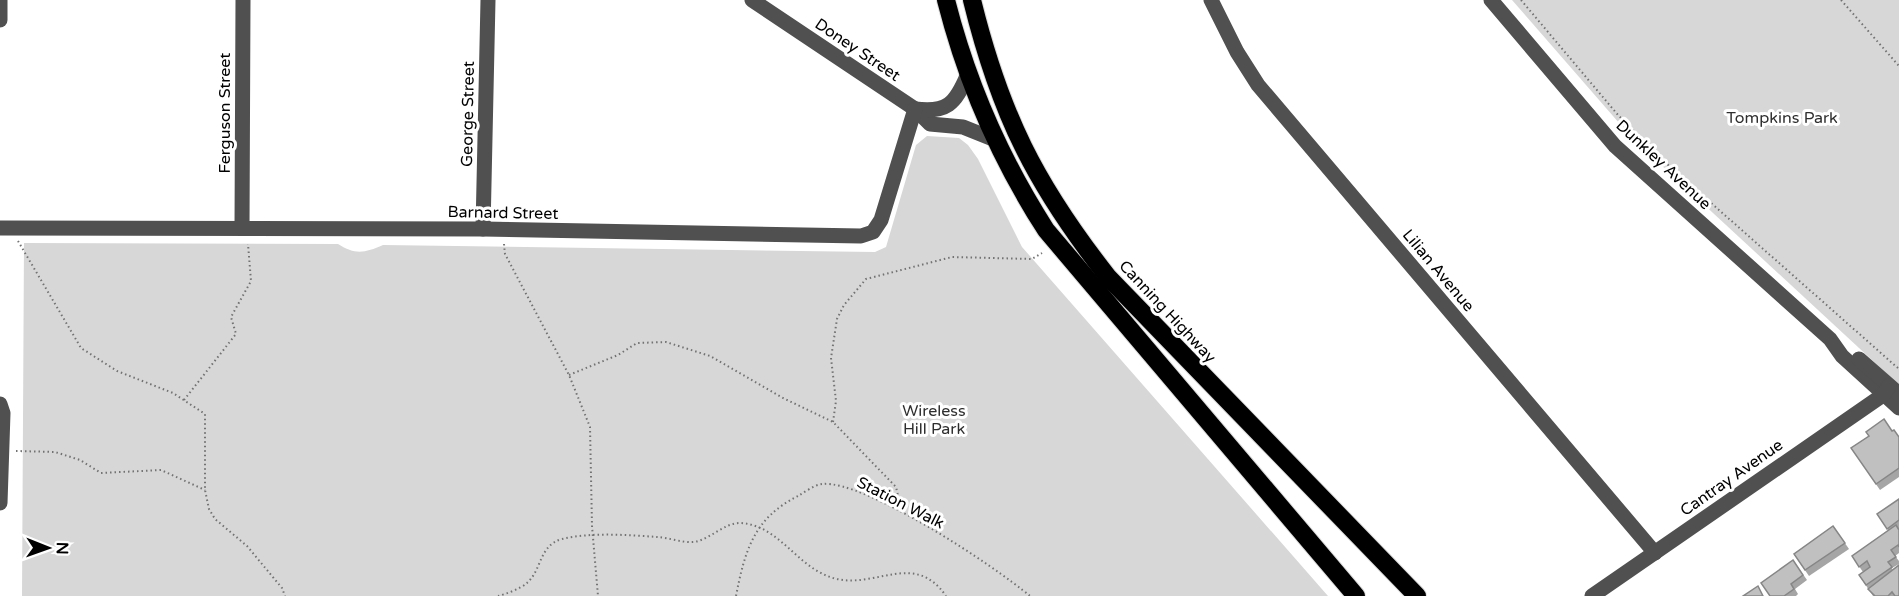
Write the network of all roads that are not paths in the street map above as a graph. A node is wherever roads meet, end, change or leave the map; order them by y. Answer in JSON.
{"nodes":[{"id":1,"x":0,"y":0,"type":"edge"},
{"id":2,"x":243,"y":0,"type":"edge"},
{"id":3,"x":488,"y":0,"type":"edge"},
{"id":4,"x":752,"y":0,"type":"edge"},
{"id":5,"x":946,"y":0,"type":"edge"},
{"id":6,"x":972,"y":0,"type":"edge"},
{"id":7,"x":1211,"y":0,"type":"edge"},
{"id":8,"x":1491,"y":0,"type":"edge"},
{"id":9,"x":0,"y":20,"type":"edge"},
{"id":10,"x":967,"y":76,"type":"junction"},
{"id":11,"x":915,"y":109,"type":"junction"},
{"id":12,"x":993,"y":138,"type":"junction"},
{"id":13,"x":242,"y":227,"type":"junction"},
{"id":14,"x":0,"y":228,"type":"edge"},
{"id":15,"x":483,"y":229,"type":"junction"},
{"id":16,"x":1890,"y":392,"type":"edge"},
{"id":17,"x":0,"y":404,"type":"edge"},
{"id":18,"x":1899,"y":408,"type":"edge"},
{"id":19,"x":6,"y":455,"type":"edge"},
{"id":20,"x":0,"y":503,"type":"edge"},
{"id":21,"x":1655,"y":553,"type":"junction"},
{"id":22,"x":1356,"y":596,"type":"edge"},
{"id":23,"x":1417,"y":596,"type":"edge"},
{"id":24,"x":1592,"y":596,"type":"edge"}],
"edges":[{"from":1,"to":9,"type":"street"},
{"from":2,"to":13,"type":"street","name":"Ferguson Street"},
{"from":3,"to":15,"type":"street","name":"George Street"},
{"from":4,"to":11,"type":"street","name":"Doney Street"},
{"from":5,"to":10,"type":"highway"},
{"from":6,"to":23,"type":"highway","name":"Canning Highway"},
{"from":7,"to":21,"type":"street","name":"Lilian Avenue"},
{"from":8,"to":16,"type":"street","name":"Dunkley Avenue"},
{"from":10,"to":11,"type":"street"},
{"from":10,"to":12,"type":"highway"},
{"from":11,"to":12,"type":"street","name":"Doney Street"},
{"from":11,"to":15,"type":"street","name":"Barnard Street"},
{"from":12,"to":22,"type":"highway"},
{"from":13,"to":14,"type":"street","name":"Barnard Street"},
{"from":13,"to":15,"type":"street","name":"Barnard Street"},
{"from":16,"to":18,"type":"street","name":"Dunkley Avenue"},
{"from":16,"to":21,"type":"street","name":"Cantray Avenue"},
{"from":17,"to":19,"type":"street"},
{"from":19,"to":20,"type":"street"},
{"from":21,"to":24,"type":"street","name":"Cantray Avenue"}]}
